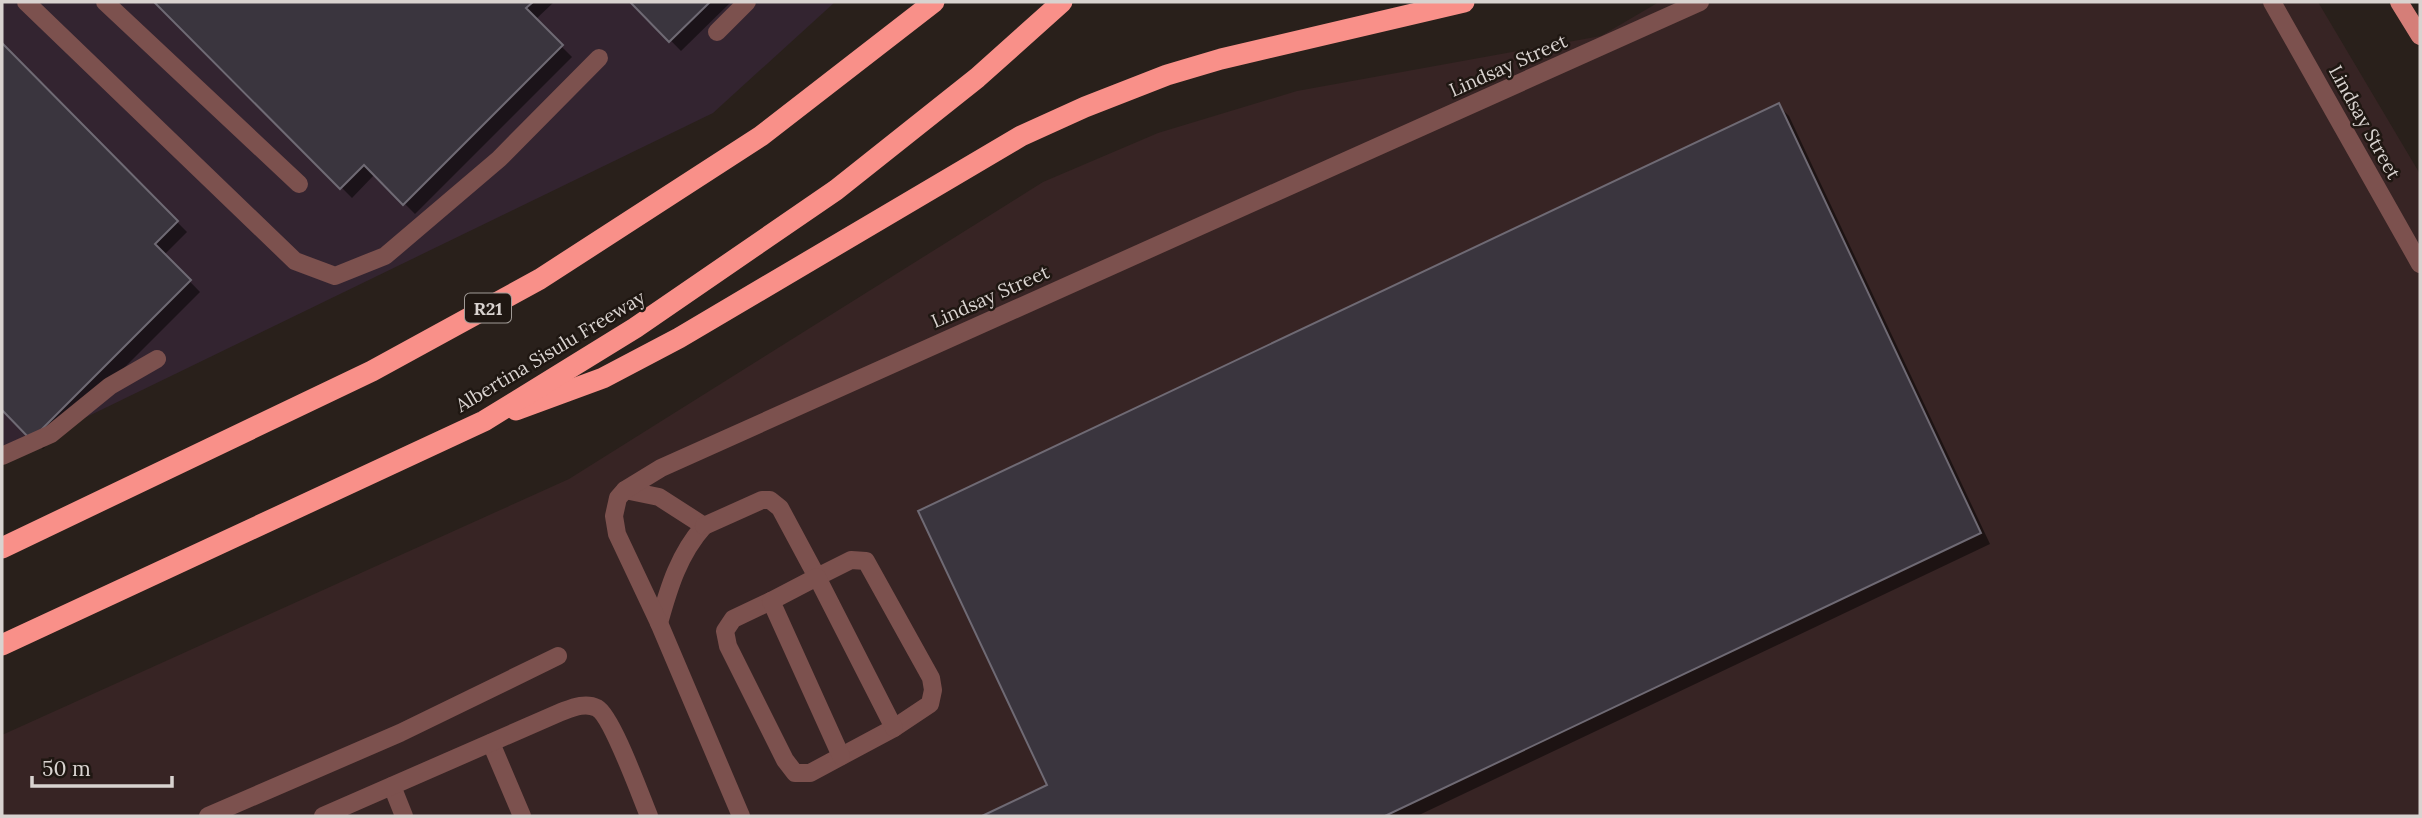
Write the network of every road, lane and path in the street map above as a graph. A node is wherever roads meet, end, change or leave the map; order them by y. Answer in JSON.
{"nodes":[{"id":1,"x":26,"y":2,"type":"edge"},
{"id":2,"x":105,"y":2,"type":"edge"},
{"id":3,"x":747,"y":2,"type":"edge"},
{"id":4,"x":934,"y":2,"type":"edge"},
{"id":5,"x":1062,"y":2,"type":"edge"},
{"id":6,"x":1464,"y":2,"type":"edge"},
{"id":7,"x":1700,"y":2,"type":"edge"},
{"id":8,"x":2272,"y":2,"type":"edge"},
{"id":9,"x":2399,"y":2,"type":"edge"},
{"id":10,"x":718,"y":32,"type":"dead end"},
{"id":11,"x":2420,"y":36,"type":"edge"},
{"id":12,"x":599,"y":58,"type":"dead end"},
{"id":13,"x":299,"y":184,"type":"dead end"},
{"id":14,"x":2420,"y":264,"type":"edge"},
{"id":15,"x":157,"y":359,"type":"dead end"},
{"id":16,"x":484,"y":421,"type":"junction"},
{"id":17,"x":2,"y":456,"type":"edge"},
{"id":18,"x":625,"y":490,"type":"junction"},
{"id":19,"x":704,"y":526,"type":"junction"},
{"id":20,"x":2,"y":548,"type":"edge"},
{"id":21,"x":817,"y":577,"type":"junction"},
{"id":22,"x":771,"y":601,"type":"junction"},
{"id":23,"x":659,"y":623,"type":"junction"},
{"id":24,"x":2,"y":645,"type":"edge"},
{"id":25,"x":558,"y":656,"type":"dead end"},
{"id":26,"x":894,"y":728,"type":"junction"},
{"id":27,"x":491,"y":743,"type":"junction"},
{"id":28,"x":841,"y":756,"type":"junction"},
{"id":29,"x":392,"y":786,"type":"junction"},
{"id":30,"x":208,"y":816,"type":"edge"},
{"id":31,"x":323,"y":816,"type":"edge"},
{"id":32,"x":404,"y":816,"type":"edge"},
{"id":33,"x":522,"y":816,"type":"edge"},
{"id":34,"x":649,"y":816,"type":"edge"},
{"id":35,"x":741,"y":816,"type":"edge"}],
"edges":[{"from":1,"to":12,"type":"street"},
{"from":2,"to":13,"type":"street"},
{"from":3,"to":10,"type":"street"},
{"from":4,"to":20,"type":"highway","number":"R21"},
{"from":5,"to":16,"type":"highway","name":"Albertina Sisulu Freeway"},
{"from":6,"to":16,"type":"highway"},
{"from":7,"to":18,"type":"street","name":"Lindsay Street"},
{"from":8,"to":14,"type":"street","name":"Lindsay Street"},
{"from":9,"to":11,"type":"main road"},
{"from":15,"to":17,"type":"street"},
{"from":16,"to":24,"type":"highway","name":"Albertina Sisulu Freeway"},
{"from":18,"to":19,"type":"street"},
{"from":18,"to":23,"type":"street"},
{"from":19,"to":21,"type":"street"},
{"from":19,"to":23,"type":"street"},
{"from":21,"to":22,"type":"street"},
{"from":21,"to":26,"type":"street"},
{"from":21,"to":26,"type":"street"},
{"from":22,"to":28,"type":"street"},
{"from":22,"to":28,"type":"street"},
{"from":23,"to":35,"type":"street"},
{"from":25,"to":30,"type":"street"},
{"from":26,"to":28,"type":"street"},
{"from":27,"to":29,"type":"street"},
{"from":27,"to":33,"type":"street"},
{"from":27,"to":34,"type":"street"},
{"from":29,"to":31,"type":"street"},
{"from":29,"to":32,"type":"street"}]}
